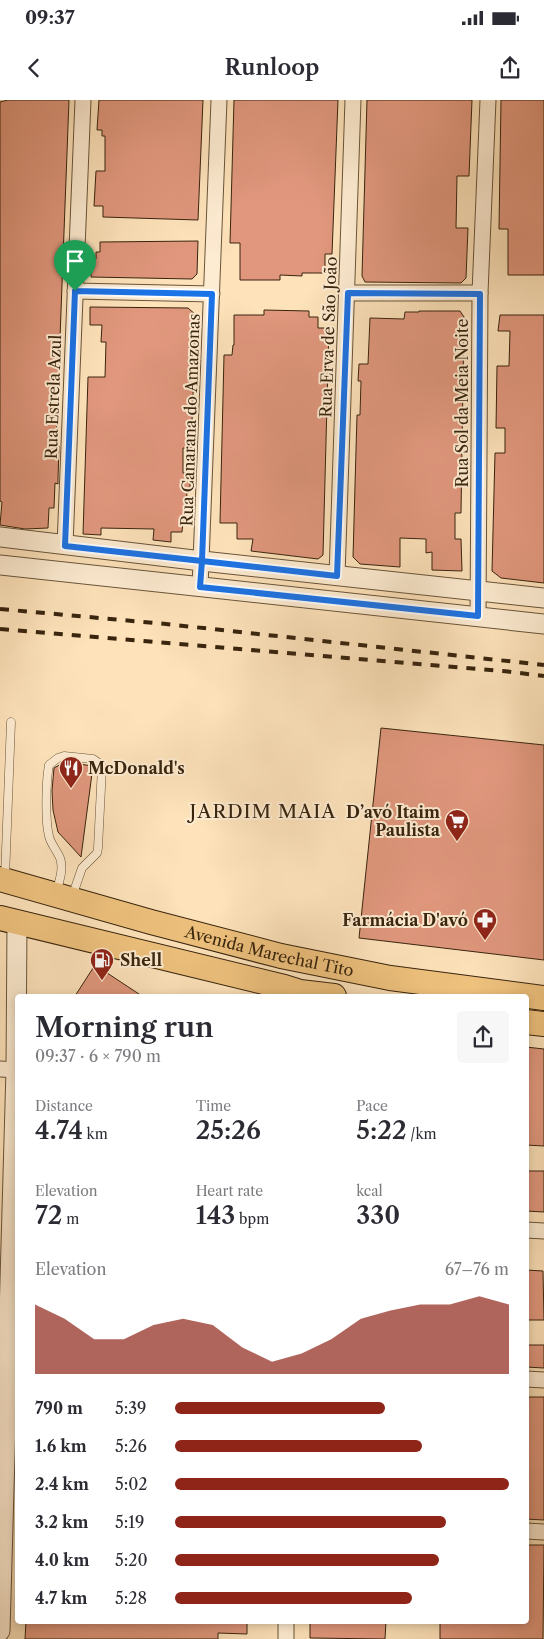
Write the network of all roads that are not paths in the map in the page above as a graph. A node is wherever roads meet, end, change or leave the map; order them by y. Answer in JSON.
{"nodes":[{"id":1,"x":83,"y":100,"type":"edge"},
{"id":2,"x":219,"y":100,"type":"edge"},
{"id":3,"x":353,"y":100,"type":"edge"},
{"id":4,"x":488,"y":100,"type":"edge"},
{"id":5,"x":75,"y":291,"type":"junction"},
{"id":6,"x":348,"y":293,"type":"junction"},
{"id":7,"x":212,"y":294,"type":"junction"},
{"id":8,"x":480,"y":294,"type":"junction"},
{"id":9,"x":0,"y":537,"type":"edge"},
{"id":10,"x":65,"y":546,"type":"junction"},
{"id":11,"x":202,"y":561,"type":"junction"},
{"id":12,"x":0,"y":564,"type":"edge"},
{"id":13,"x":337,"y":576,"type":"junction"},
{"id":14,"x":200,"y":587,"type":"junction"},
{"id":15,"x":478,"y":592,"type":"junction"},
{"id":16,"x":544,"y":598,"type":"edge"},
{"id":17,"x":478,"y":616,"type":"junction"},
{"id":18,"x":544,"y":624,"type":"edge"},
{"id":19,"x":11,"y":722,"type":"dead end"},
{"id":20,"x":3,"y":880,"type":"edge"},
{"id":21,"x":63,"y":897,"type":"junction"},
{"id":22,"x":9,"y":921,"type":"edge"},
{"id":23,"x":354,"y":971,"type":"junction"},
{"id":24,"x":300,"y":994,"type":"edge"},
{"id":25,"x":513,"y":994,"type":"edge"},
{"id":26,"x":529,"y":996,"type":"edge"},
{"id":27,"x":544,"y":998,"type":"edge"},
{"id":28,"x":529,"y":1022,"type":"edge"},
{"id":29,"x":544,"y":1024,"type":"edge"},
{"id":30,"x":11,"y":1069,"type":"edge"},
{"id":31,"x":5,"y":1214,"type":"edge"},
{"id":32,"x":529,"y":1230,"type":"edge"},
{"id":33,"x":544,"y":1231,"type":"edge"},
{"id":34,"x":8,"y":1368,"type":"edge"},
{"id":35,"x":529,"y":1379,"type":"edge"},
{"id":36,"x":544,"y":1380,"type":"edge"},
{"id":37,"x":7,"y":1513,"type":"edge"},
{"id":38,"x":529,"y":1531,"type":"edge"},
{"id":39,"x":544,"y":1532,"type":"edge"},
{"id":40,"x":286,"y":1624,"type":"edge"},
{"id":41,"x":0,"y":1631,"type":"edge"},
{"id":42,"x":286,"y":1639,"type":"edge"}],
"edges":[{"from":1,"to":5,"type":"street","name":"Rua Estrela Azul"},
{"from":2,"to":7,"type":"street","name":"Rua Canarana do Amazonas"},
{"from":3,"to":6,"type":"street","name":"Rua Erva de São João"},
{"from":4,"to":8,"type":"street","name":"Rua Sol da Meia Noite"},
{"from":5,"to":7,"type":"street"},
{"from":5,"to":10,"type":"street","name":"Rua Estrela Azul"},
{"from":6,"to":8,"type":"street"},
{"from":6,"to":13,"type":"street","name":"Rua Erva de São João"},
{"from":7,"to":11,"type":"street","name":"Rua Canarana do Amazonas"},
{"from":8,"to":15,"type":"street","name":"Rua Sol da Meia Noite"},
{"from":9,"to":10,"type":"street"},
{"from":10,"to":11,"type":"street"},
{"from":11,"to":13,"type":"street"},
{"from":11,"to":14,"type":"street","name":"Rua Canarana do Amazonas"},
{"from":12,"to":14,"type":"street"},
{"from":13,"to":15,"type":"street"},
{"from":14,"to":17,"type":"street"},
{"from":15,"to":16,"type":"street"},
{"from":15,"to":17,"type":"street","name":"Rua Sol da Meia Noite"},
{"from":17,"to":18,"type":"street"},
{"from":19,"to":20,"type":"lane"},
{"from":20,"to":21,"type":"main road","name":"Avenida Marechal Tito"},
{"from":21,"to":21,"type":"lane"},
{"from":21,"to":23,"type":"main road","name":"Avenida Marechal Tito"},
{"from":22,"to":24,"type":"main road","name":"Avenida Marechal Tito"},
{"from":22,"to":30,"type":"street"},
{"from":23,"to":24,"type":"main road"},
{"from":23,"to":25,"type":"main road","name":"Avenida Marechal Tito"},
{"from":26,"to":27,"type":"main road","name":"Avenida Marechal Tito"},
{"from":28,"to":29,"type":"main road"},
{"from":30,"to":31,"type":"street"},
{"from":31,"to":34,"type":"street"},
{"from":32,"to":33,"type":"street"},
{"from":34,"to":37,"type":"street"},
{"from":35,"to":36,"type":"street"},
{"from":37,"to":41,"type":"street"},
{"from":38,"to":39,"type":"street"},
{"from":40,"to":42,"type":"street"}]}
